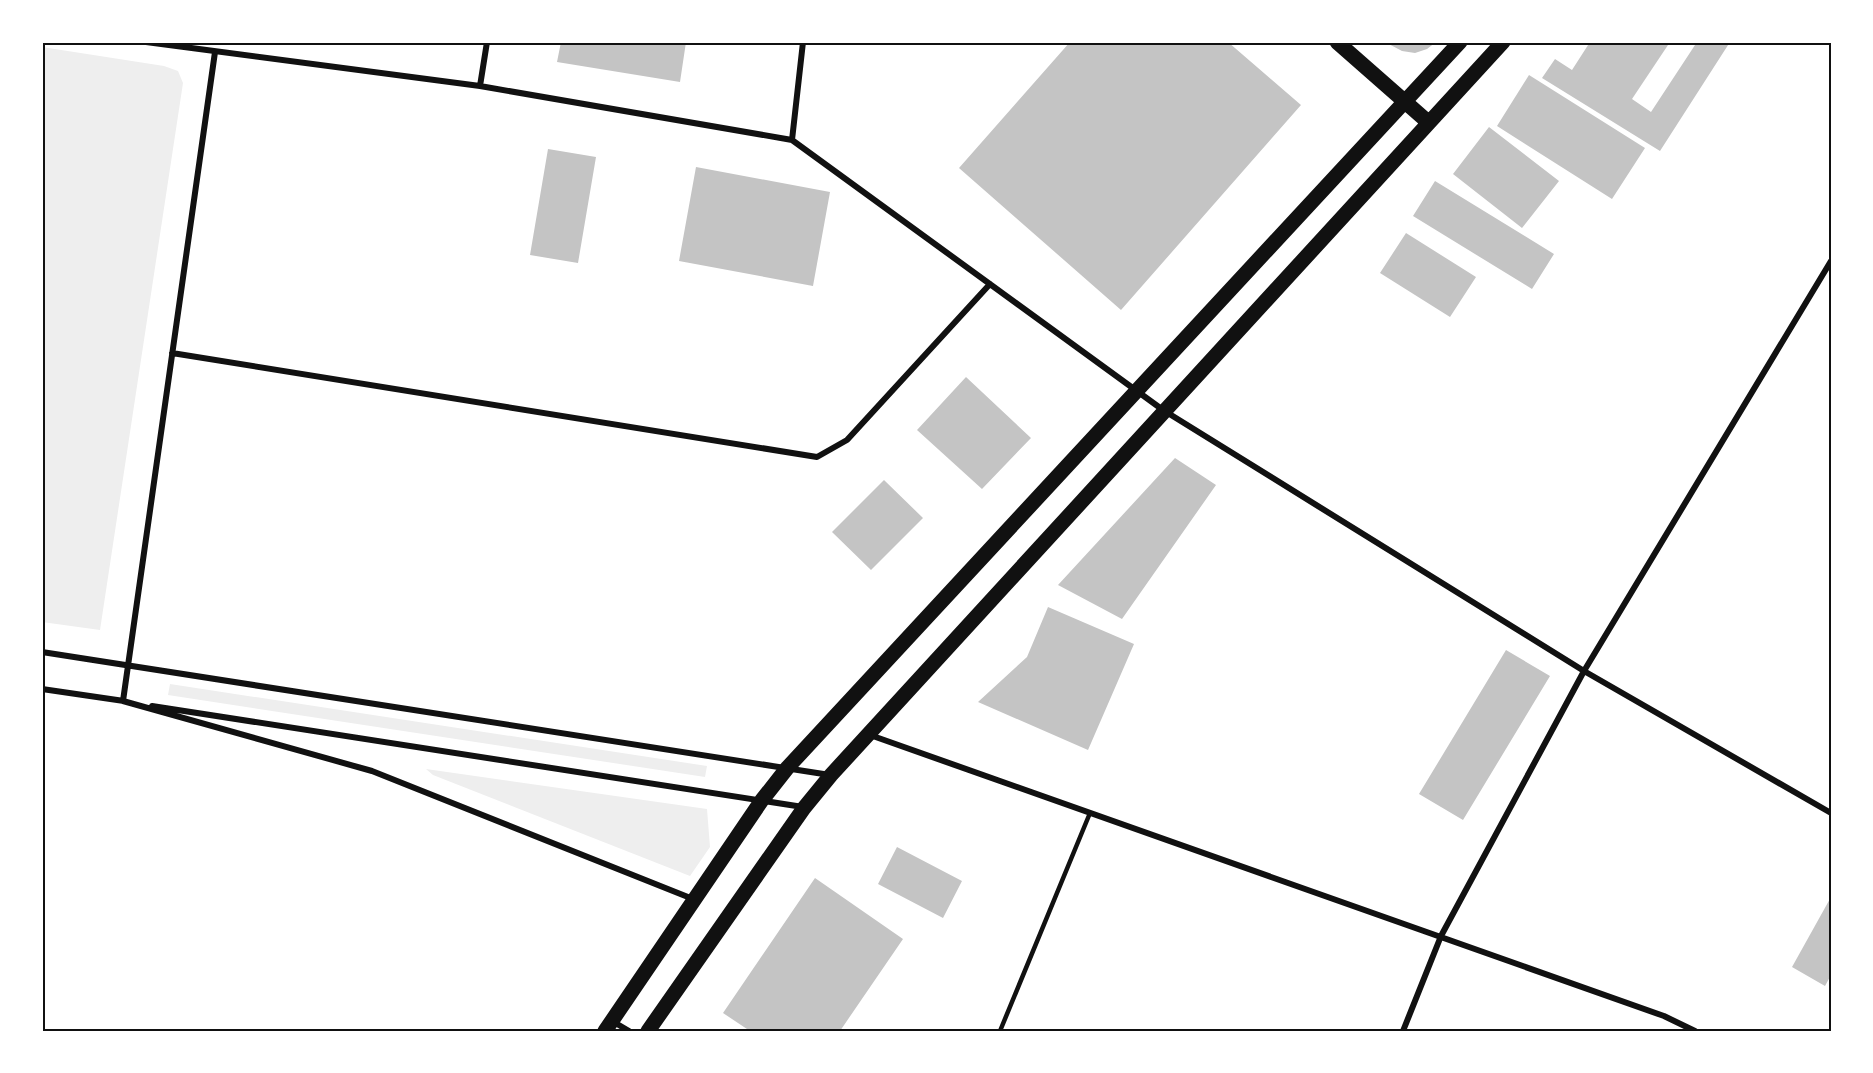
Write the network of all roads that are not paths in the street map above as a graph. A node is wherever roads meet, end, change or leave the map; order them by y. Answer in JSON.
{"nodes":[{"id":1,"x":146,"y":42,"type":"edge"},
{"id":2,"x":487,"y":42,"type":"edge"},
{"id":3,"x":803,"y":42,"type":"edge"},
{"id":4,"x":1337,"y":42,"type":"edge"},
{"id":5,"x":1460,"y":42,"type":"edge"},
{"id":6,"x":1503,"y":42,"type":"edge"},
{"id":7,"x":215,"y":52,"type":"junction"},
{"id":8,"x":480,"y":86,"type":"junction"},
{"id":9,"x":1405,"y":101,"type":"junction"},
{"id":10,"x":1428,"y":122,"type":"junction"},
{"id":11,"x":792,"y":140,"type":"junction"},
{"id":12,"x":1831,"y":261,"type":"edge"},
{"id":13,"x":990,"y":284,"type":"junction"},
{"id":14,"x":172,"y":353,"type":"junction"},
{"id":15,"x":1138,"y":391,"type":"junction"},
{"id":16,"x":1163,"y":410,"type":"junction"},
{"id":17,"x":42,"y":652,"type":"edge"},
{"id":18,"x":128,"y":665,"type":"junction"},
{"id":19,"x":1584,"y":671,"type":"junction"},
{"id":20,"x":42,"y":689,"type":"edge"},
{"id":21,"x":123,"y":701,"type":"junction"},
{"id":22,"x":869,"y":734,"type":"junction"},
{"id":23,"x":788,"y":767,"type":"junction"},
{"id":24,"x":831,"y":775,"type":"junction"},
{"id":25,"x":762,"y":800,"type":"junction"},
{"id":26,"x":804,"y":808,"type":"junction"},
{"id":27,"x":1090,"y":813,"type":"junction"},
{"id":28,"x":1831,"y":813,"type":"edge"},
{"id":29,"x":696,"y":900,"type":"junction"},
{"id":30,"x":1441,"y":936,"type":"junction"},
{"id":31,"x":608,"y":1026,"type":"edge"},
{"id":32,"x":629,"y":1031,"type":"edge"},
{"id":33,"x":648,"y":1031,"type":"edge"},
{"id":34,"x":1000,"y":1031,"type":"edge"},
{"id":35,"x":1403,"y":1031,"type":"edge"},
{"id":36,"x":1695,"y":1031,"type":"edge"}],
"edges":[{"from":1,"to":7,"type":"street"},
{"from":2,"to":8,"type":"street"},
{"from":3,"to":11,"type":"street"},
{"from":4,"to":9,"type":"main road"},
{"from":5,"to":9,"type":"main road"},
{"from":6,"to":10,"type":"main road"},
{"from":7,"to":8,"type":"street"},
{"from":7,"to":14,"type":"street"},
{"from":8,"to":11,"type":"street"},
{"from":9,"to":10,"type":"main road"},
{"from":9,"to":15,"type":"main road"},
{"from":10,"to":16,"type":"main road"},
{"from":11,"to":13,"type":"street"},
{"from":12,"to":19,"type":"street"},
{"from":13,"to":14,"type":"street"},
{"from":13,"to":15,"type":"street"},
{"from":14,"to":18,"type":"street"},
{"from":15,"to":16,"type":"street"},
{"from":15,"to":23,"type":"main road"},
{"from":16,"to":19,"type":"street"},
{"from":16,"to":22,"type":"main road"},
{"from":17,"to":18,"type":"street"},
{"from":18,"to":21,"type":"street"},
{"from":18,"to":23,"type":"street"},
{"from":19,"to":28,"type":"street"},
{"from":19,"to":30,"type":"street"},
{"from":20,"to":21,"type":"street"},
{"from":21,"to":25,"type":"street"},
{"from":21,"to":29,"type":"street"},
{"from":22,"to":24,"type":"main road"},
{"from":22,"to":27,"type":"street"},
{"from":23,"to":24,"type":"street"},
{"from":23,"to":25,"type":"main road"},
{"from":24,"to":26,"type":"main road"},
{"from":25,"to":26,"type":"street"},
{"from":25,"to":29,"type":"main road"},
{"from":26,"to":33,"type":"main road"},
{"from":27,"to":30,"type":"street"},
{"from":27,"to":34,"type":"lane"},
{"from":29,"to":31,"type":"main road"},
{"from":30,"to":35,"type":"street"},
{"from":30,"to":36,"type":"street"},
{"from":31,"to":32,"type":"street"}]}
